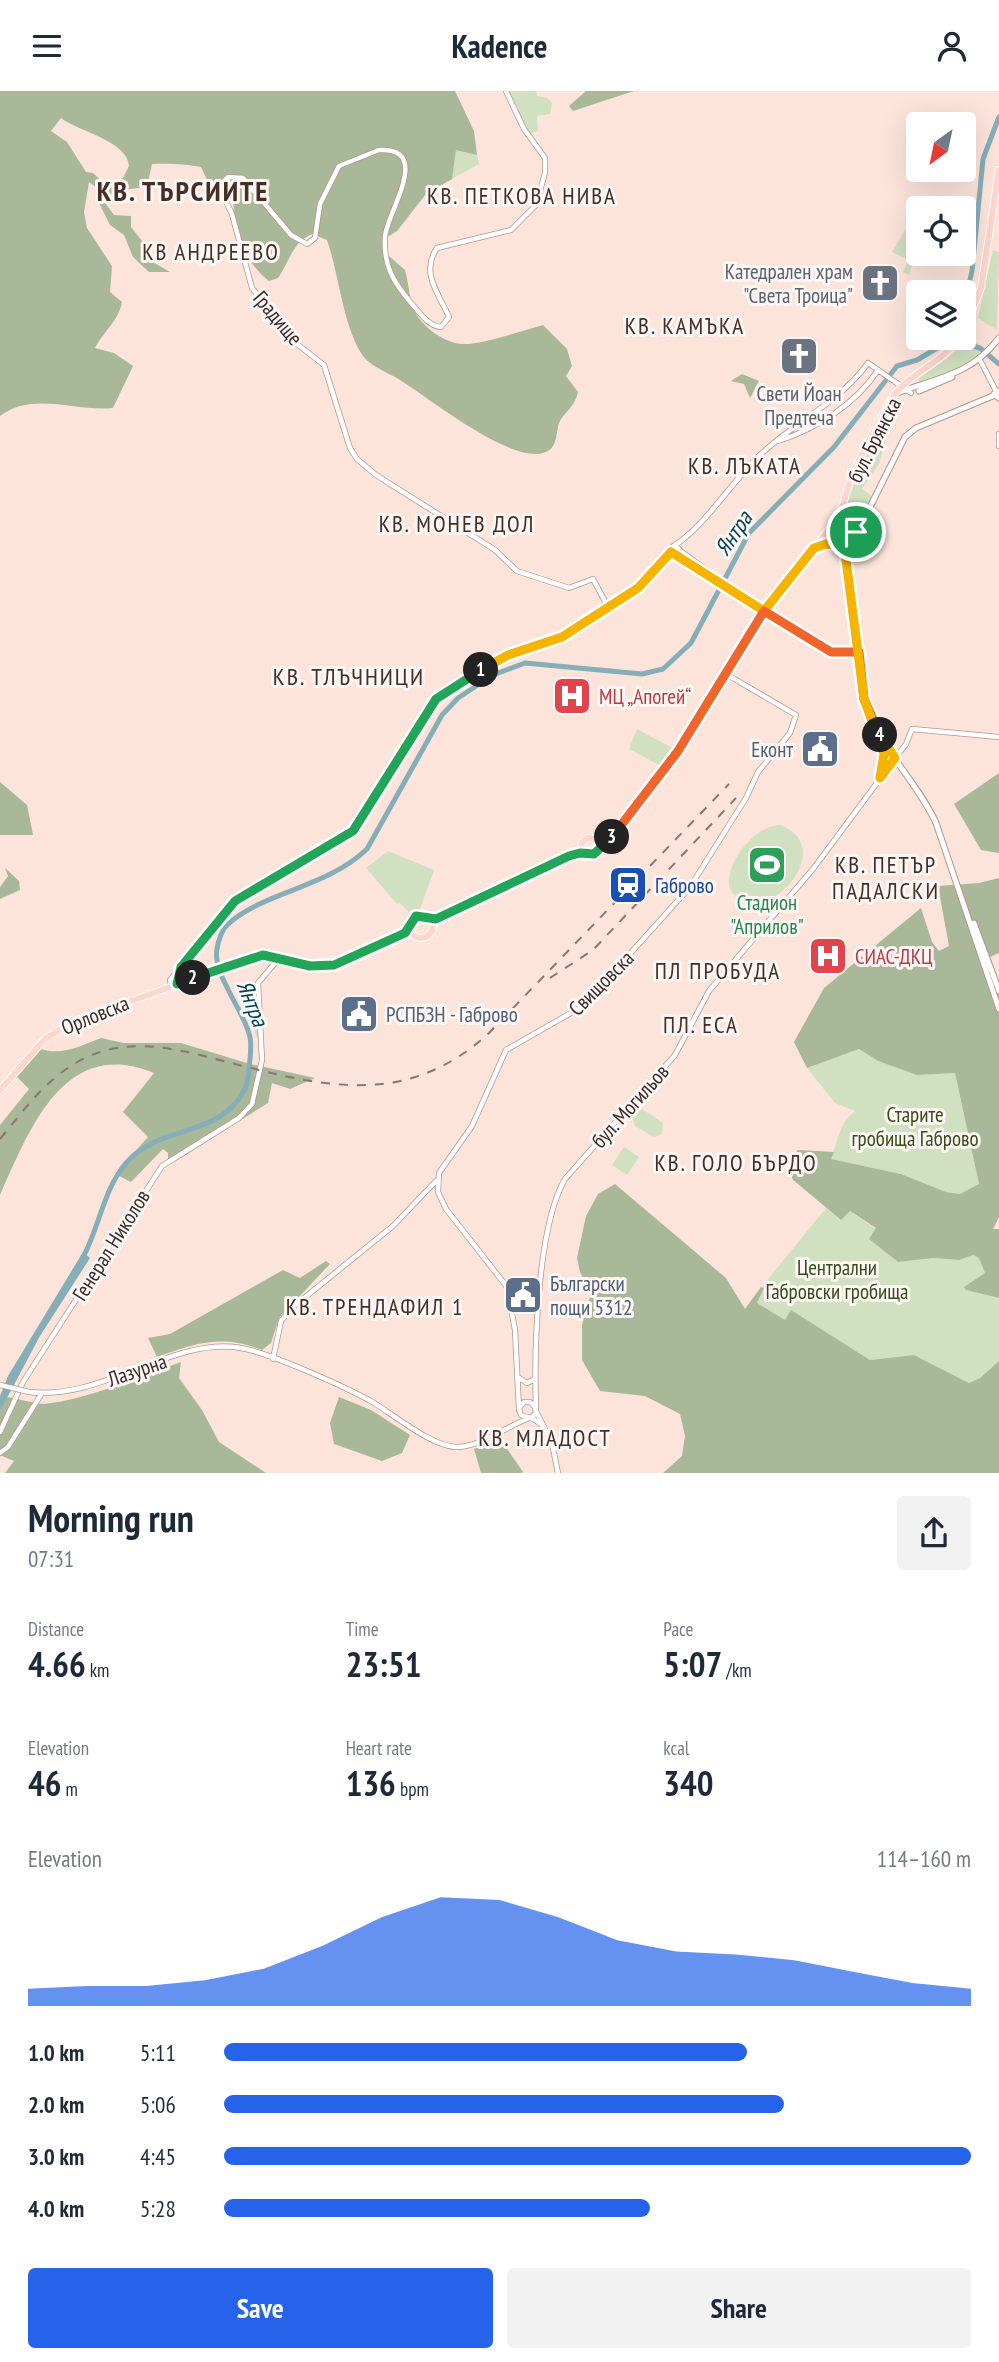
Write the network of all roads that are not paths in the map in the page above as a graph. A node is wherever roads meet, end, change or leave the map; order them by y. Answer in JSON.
{"nodes":[{"id":1,"x":506,"y":91,"type":"edge"},
{"id":2,"x":999,"y":170,"type":"edge"},
{"id":3,"x":976,"y":300,"type":"edge"},
{"id":4,"x":999,"y":338,"type":"edge"},
{"id":5,"x":949,"y":350,"type":"edge"},
{"id":6,"x":981,"y":359,"type":"junction"},
{"id":7,"x":881,"y":371,"type":"junction"},
{"id":8,"x":908,"y":388,"type":"junction"},
{"id":9,"x":997,"y":394,"type":"edge"},
{"id":10,"x":894,"y":396,"type":"junction"},
{"id":11,"x":786,"y":432,"type":"junction"},
{"id":12,"x":999,"y":434,"type":"edge"},
{"id":13,"x":790,"y":437,"type":"junction"},
{"id":14,"x":775,"y":442,"type":"junction"},
{"id":15,"x":998,"y":447,"type":"edge"},
{"id":16,"x":841,"y":510,"type":"junction"},
{"id":17,"x":857,"y":530,"type":"junction"},
{"id":18,"x":838,"y":537,"type":"junction"},
{"id":19,"x":815,"y":547,"type":"junction"},
{"id":20,"x":675,"y":549,"type":"junction"},
{"id":21,"x":845,"y":558,"type":"junction"},
{"id":22,"x":608,"y":607,"type":"junction"},
{"id":23,"x":764,"y":611,"type":"junction"},
{"id":24,"x":859,"y":652,"type":"junction"},
{"id":25,"x":726,"y":674,"type":"junction"},
{"id":26,"x":873,"y":725,"type":"junction"},
{"id":27,"x":999,"y":737,"type":"edge"},
{"id":28,"x":895,"y":758,"type":"junction"},
{"id":29,"x":880,"y":778,"type":"junction"},
{"id":30,"x":597,"y":844,"type":"junction"},
{"id":31,"x":581,"y":845,"type":"junction"},
{"id":32,"x":584,"y":853,"type":"junction"},
{"id":33,"x":569,"y":856,"type":"junction"},
{"id":34,"x":954,"y":876,"type":"junction"},
{"id":35,"x":433,"y":919,"type":"junction"},
{"id":36,"x":407,"y":930,"type":"junction"},
{"id":37,"x":280,"y":957,"type":"junction"},
{"id":38,"x":174,"y":985,"type":"junction"},
{"id":39,"x":999,"y":991,"type":"edge"},
{"id":40,"x":999,"y":1009,"type":"edge"},
{"id":41,"x":0,"y":1090,"type":"edge"},
{"id":42,"x":442,"y":1167,"type":"junction"},
{"id":43,"x":436,"y":1181,"type":"junction"},
{"id":44,"x":415,"y":1202,"type":"junction"},
{"id":45,"x":273,"y":1359,"type":"junction"},
{"id":46,"x":517,"y":1374,"type":"junction"},
{"id":47,"x":536,"y":1378,"type":"junction"},
{"id":48,"x":0,"y":1385,"type":"edge"},
{"id":49,"x":536,"y":1391,"type":"junction"},
{"id":50,"x":519,"y":1392,"type":"junction"},
{"id":51,"x":42,"y":1393,"type":"junction"},
{"id":52,"x":527,"y":1401,"type":"junction"},
{"id":53,"x":536,"y":1409,"type":"junction"},
{"id":54,"x":519,"y":1411,"type":"junction"},
{"id":55,"x":529,"y":1418,"type":"junction"},
{"id":56,"x":515,"y":1423,"type":"junction"},
{"id":57,"x":543,"y":1426,"type":"junction"},
{"id":58,"x":0,"y":1432,"type":"edge"},
{"id":59,"x":0,"y":1453,"type":"edge"},
{"id":60,"x":558,"y":1473,"type":"edge"}],
"edges":[{"from":1,"to":22,"type":"street","name":"Градище"},
{"from":2,"to":3,"type":"main road"},
{"from":4,"to":6,"type":"main road"},
{"from":5,"to":8,"type":"main road","name":"бул. Брянска"},
{"from":6,"to":8,"type":"main road"},
{"from":6,"to":9,"type":"street"},
{"from":7,"to":8,"type":"street"},
{"from":7,"to":11,"type":"street"},
{"from":7,"to":13,"type":"street"},
{"from":8,"to":10,"type":"main road","name":"бул. Брянска"},
{"from":8,"to":10,"type":"main road"},
{"from":9,"to":17,"type":"main road"},
{"from":10,"to":16,"type":"main road","name":"бул. Брянска"},
{"from":11,"to":13,"type":"street"},
{"from":11,"to":14,"type":"street"},
{"from":12,"to":15,"type":"street"},
{"from":13,"to":14,"type":"street"},
{"from":14,"to":20,"type":"street"},
{"from":16,"to":18,"type":"main road"},
{"from":16,"to":19,"type":"main road","name":"бул. Брянска"},
{"from":17,"to":18,"type":"main road"},
{"from":17,"to":21,"type":"main road"},
{"from":18,"to":19,"type":"main road"},
{"from":18,"to":19,"type":"main road"},
{"from":18,"to":21,"type":"main road"},
{"from":19,"to":23,"type":"main road","name":"бул. Брянска"},
{"from":20,"to":22,"type":"street"},
{"from":20,"to":23,"type":"street"},
{"from":21,"to":24,"type":"main road"},
{"from":22,"to":38,"type":"street"},
{"from":23,"to":24,"type":"street"},
{"from":23,"to":25,"type":"main road","name":"бул. Брянска"},
{"from":24,"to":26,"type":"main road"},
{"from":25,"to":30,"type":"main road","name":"бул. Брянска"},
{"from":25,"to":42,"type":"street","name":"Свищовска"},
{"from":26,"to":28,"type":"main road"},
{"from":26,"to":29,"type":"main road"},
{"from":27,"to":28,"type":"street","name":"бул. Могильов"},
{"from":28,"to":29,"type":"street","name":"бул. Могильов"},
{"from":28,"to":34,"type":"main road"},
{"from":29,"to":47,"type":"street","name":"бул. Могильов"},
{"from":30,"to":31,"type":"main road"},
{"from":30,"to":32,"type":"main road"},
{"from":31,"to":32,"type":"main road"},
{"from":31,"to":33,"type":"main road"},
{"from":32,"to":33,"type":"main road"},
{"from":33,"to":35,"type":"main road"},
{"from":34,"to":39,"type":"main road"},
{"from":34,"to":40,"type":"main road"},
{"from":35,"to":36,"type":"main road","name":"Орловска"},
{"from":35,"to":36,"type":"main road"},
{"from":36,"to":37,"type":"main road","name":"Орловска"},
{"from":37,"to":38,"type":"main road","name":"Орловска"},
{"from":37,"to":58,"type":"street","name":"Генерал Николов"},
{"from":38,"to":41,"type":"main road","name":"Орловска"},
{"from":42,"to":43,"type":"street","name":"Свищовска"},
{"from":42,"to":44,"type":"street"},
{"from":43,"to":44,"type":"street"},
{"from":43,"to":46,"type":"street"},
{"from":44,"to":45,"type":"street"},
{"from":45,"to":51,"type":"street","name":"Лазурна"},
{"from":45,"to":56,"type":"street","name":"Лазурна"},
{"from":46,"to":47,"type":"street"},
{"from":46,"to":50,"type":"street"},
{"from":47,"to":49,"type":"street","name":"бул. Могильов"},
{"from":48,"to":51,"type":"street","name":"Лазурна","bridge":true},
{"from":49,"to":52,"type":"street"},
{"from":49,"to":53,"type":"street","name":"бул. Могильов"},
{"from":50,"to":52,"type":"street"},
{"from":50,"to":54,"type":"street"},
{"from":51,"to":59,"type":"street"},
{"from":52,"to":53,"type":"street"},
{"from":52,"to":54,"type":"street"},
{"from":53,"to":55,"type":"street"},
{"from":53,"to":57,"type":"street"},
{"from":54,"to":55,"type":"street"},
{"from":54,"to":56,"type":"street"},
{"from":55,"to":56,"type":"street","name":"Лазурна"},
{"from":55,"to":57,"type":"street"},
{"from":57,"to":60,"type":"street"}]}
